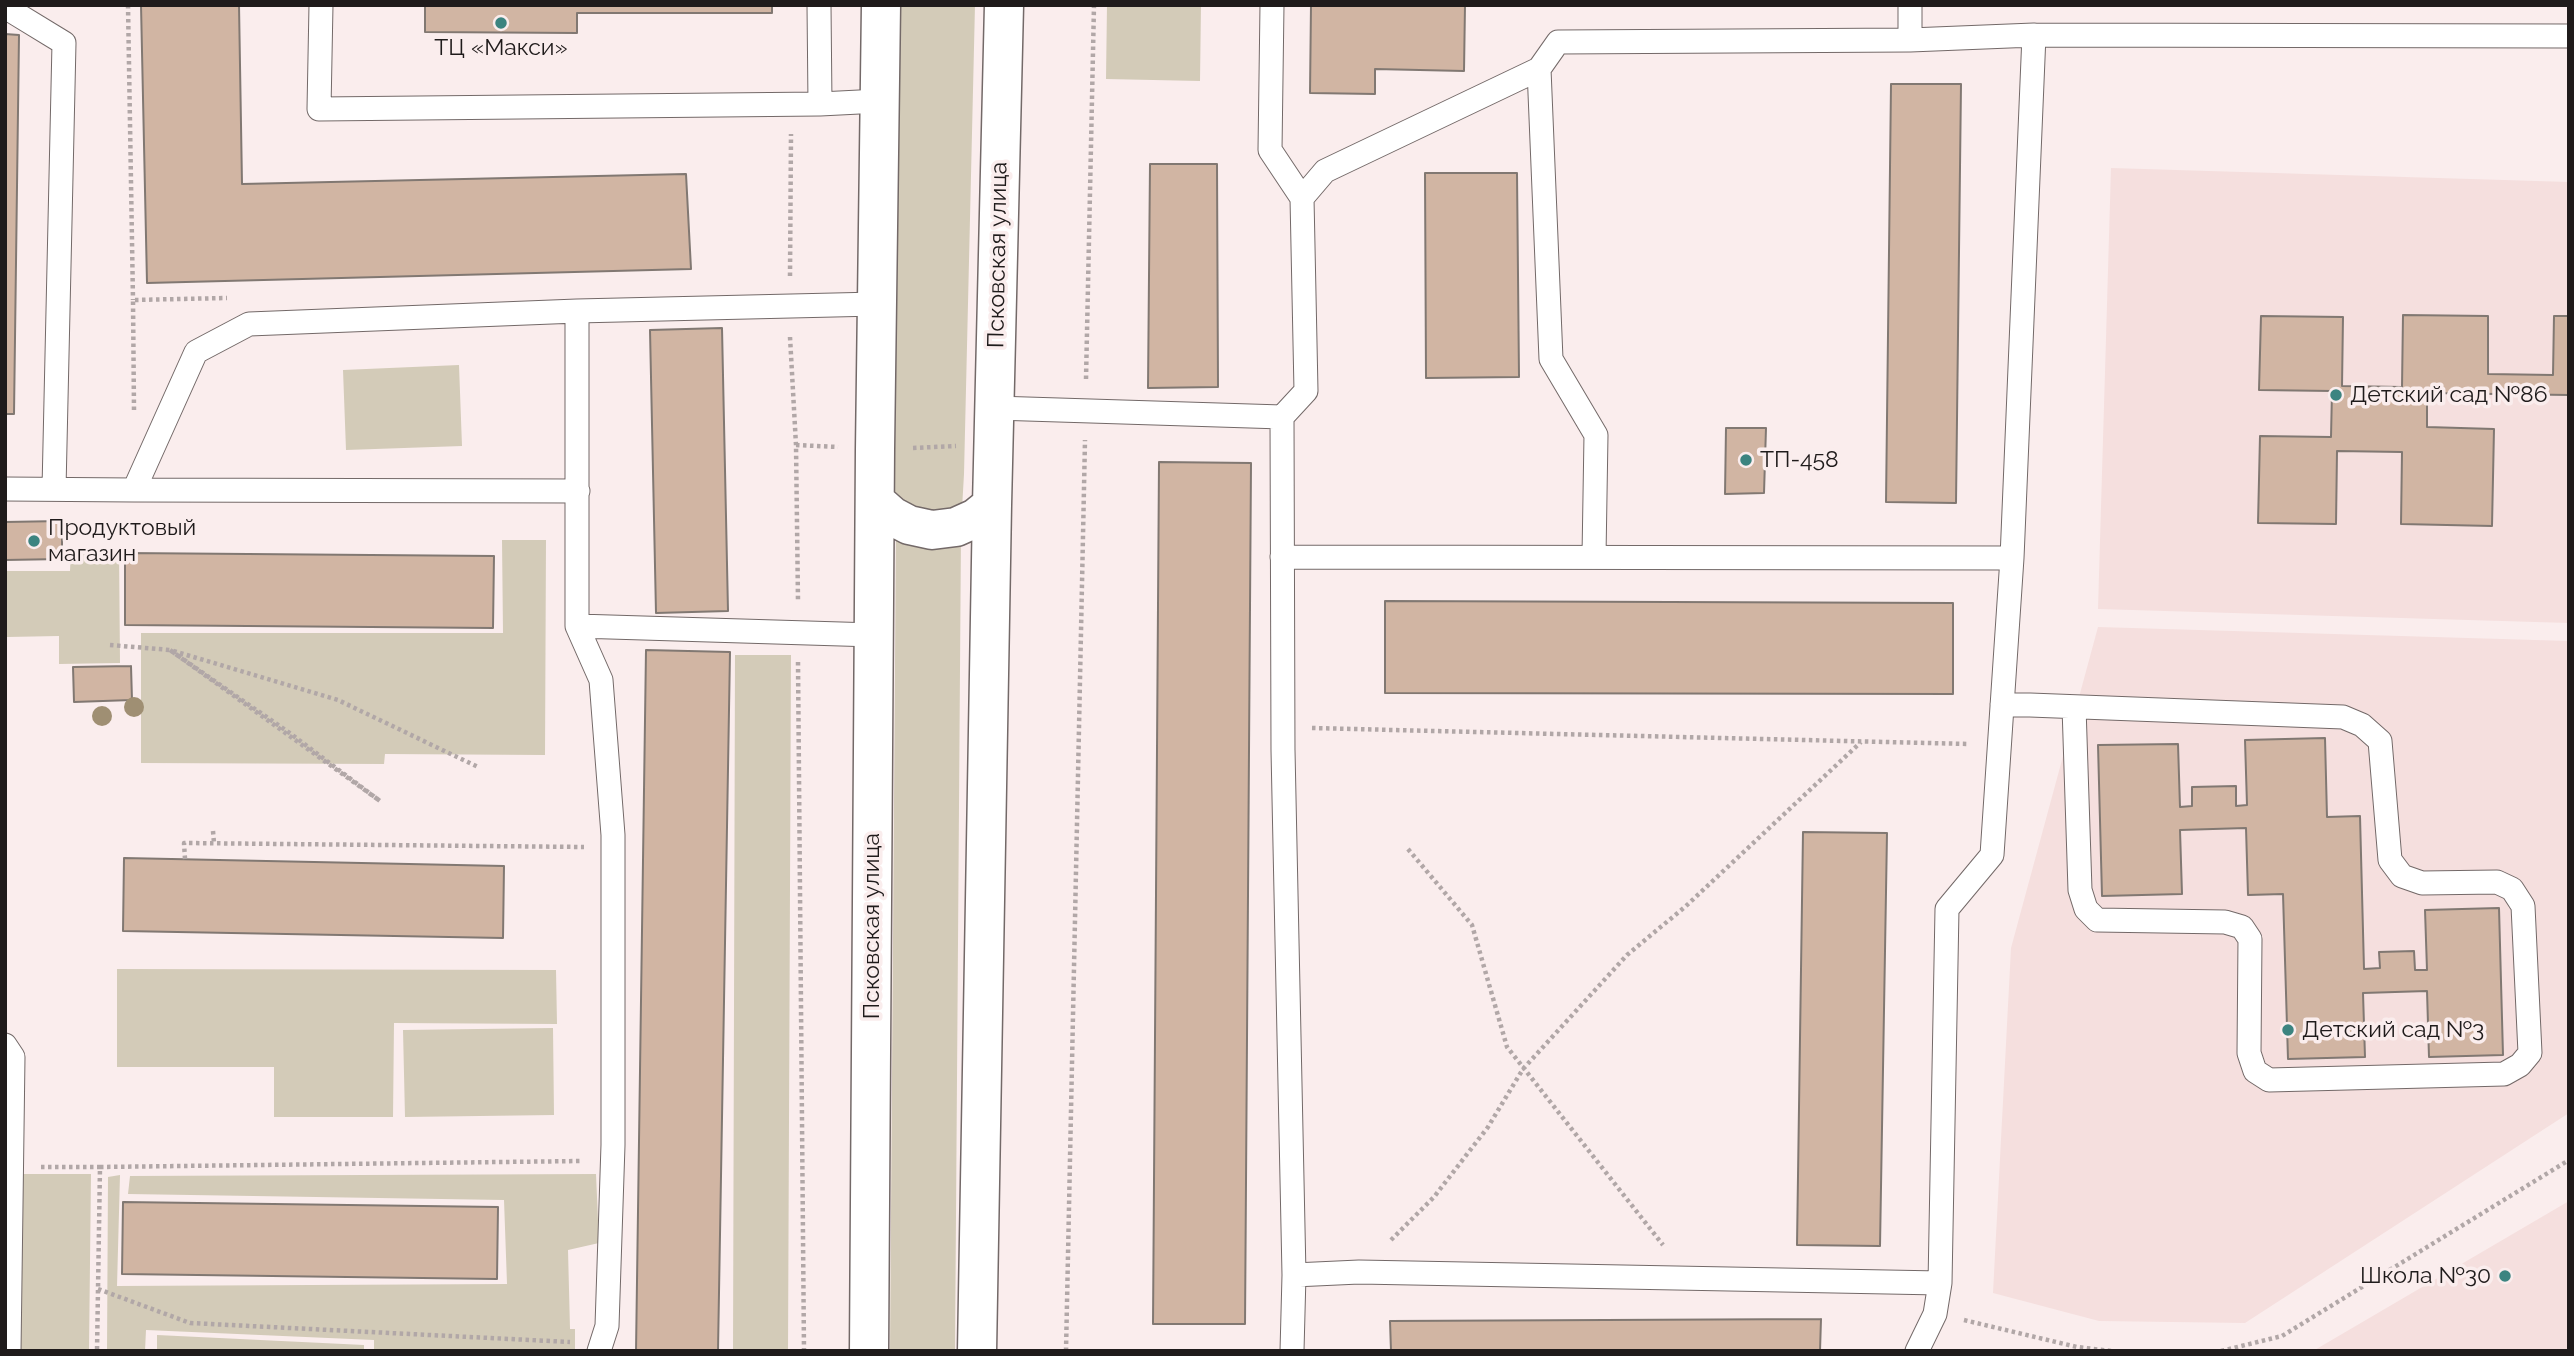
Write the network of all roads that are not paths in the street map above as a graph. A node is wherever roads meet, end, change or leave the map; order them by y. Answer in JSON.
{"nodes":[{"id":1,"x":321,"y":5,"type":"edge"},
{"id":2,"x":819,"y":5,"type":"edge"},
{"id":3,"x":881,"y":5,"type":"edge"},
{"id":4,"x":1004,"y":5,"type":"edge"},
{"id":5,"x":1272,"y":5,"type":"edge"},
{"id":6,"x":1910,"y":5,"type":"edge"},
{"id":7,"x":5,"y":7,"type":"edge"},
{"id":8,"x":2034,"y":35,"type":"junction"},
{"id":9,"x":2569,"y":36,"type":"edge"},
{"id":10,"x":1910,"y":40,"type":"junction"},
{"id":11,"x":1539,"y":69,"type":"junction"},
{"id":12,"x":879,"y":101,"type":"junction"},
{"id":13,"x":820,"y":104,"type":"junction"},
{"id":14,"x":1302,"y":198,"type":"junction"},
{"id":15,"x":877,"y":304,"type":"junction"},
{"id":16,"x":577,"y":311,"type":"junction"},
{"id":17,"x":995,"y":408,"type":"junction"},
{"id":18,"x":1282,"y":417,"type":"junction"},
{"id":19,"x":5,"y":489,"type":"edge"},
{"id":20,"x":54,"y":489,"type":"junction"},
{"id":21,"x":134,"y":490,"type":"junction"},
{"id":22,"x":578,"y":491,"type":"junction"},
{"id":23,"x":875,"y":501,"type":"junction"},
{"id":24,"x":992,"y":505,"type":"junction"},
{"id":25,"x":1594,"y":556,"type":"junction"},
{"id":26,"x":1282,"y":557,"type":"junction"},
{"id":27,"x":2012,"y":558,"type":"junction"},
{"id":28,"x":577,"y":626,"type":"junction"},
{"id":29,"x":874,"y":635,"type":"junction"},
{"id":30,"x":2002,"y":705,"type":"junction"},
{"id":31,"x":2074,"y":707,"type":"junction"},
{"id":32,"x":5,"y":1045,"type":"edge"},
{"id":33,"x":1294,"y":1275,"type":"junction"},
{"id":34,"x":1940,"y":1283,"type":"junction"},
{"id":35,"x":588,"y":1348,"type":"edge"},
{"id":36,"x":9,"y":1351,"type":"edge"},
{"id":37,"x":869,"y":1351,"type":"edge"},
{"id":38,"x":977,"y":1351,"type":"edge"},
{"id":39,"x":1292,"y":1351,"type":"edge"},
{"id":40,"x":1917,"y":1351,"type":"edge"}],
"edges":[{"from":1,"to":13,"type":"lane"},
{"from":2,"to":13,"type":"lane"},
{"from":3,"to":12,"type":"street","name":"Псковская улица"},
{"from":4,"to":17,"type":"street","name":"Псковская улица"},
{"from":5,"to":14,"type":"lane"},
{"from":6,"to":10,"type":"lane"},
{"from":7,"to":20,"type":"lane"},
{"from":8,"to":9,"type":"lane"},
{"from":8,"to":10,"type":"lane"},
{"from":8,"to":27,"type":"lane"},
{"from":10,"to":11,"type":"lane"},
{"from":11,"to":14,"type":"lane"},
{"from":11,"to":25,"type":"lane"},
{"from":12,"to":13,"type":"lane"},
{"from":12,"to":15,"type":"street","name":"Псковская улица"},
{"from":14,"to":18,"type":"lane"},
{"from":15,"to":16,"type":"lane"},
{"from":15,"to":23,"type":"street","name":"Псковская улица"},
{"from":16,"to":21,"type":"lane"},
{"from":16,"to":22,"type":"lane"},
{"from":17,"to":18,"type":"lane"},
{"from":17,"to":24,"type":"street","name":"Псковская улица"},
{"from":18,"to":26,"type":"lane"},
{"from":19,"to":20,"type":"lane"},
{"from":20,"to":21,"type":"lane"},
{"from":21,"to":22,"type":"lane"},
{"from":22,"to":28,"type":"lane"},
{"from":23,"to":24,"type":"street"},
{"from":23,"to":29,"type":"street","name":"Псковская улица"},
{"from":24,"to":38,"type":"street","name":"Псковская улица"},
{"from":25,"to":26,"type":"lane"},
{"from":25,"to":27,"type":"lane"},
{"from":26,"to":33,"type":"lane"},
{"from":27,"to":30,"type":"lane"},
{"from":28,"to":29,"type":"lane"},
{"from":28,"to":35,"type":"lane"},
{"from":29,"to":37,"type":"street","name":"Псковская улица"},
{"from":30,"to":31,"type":"lane"},
{"from":30,"to":34,"type":"lane"},
{"from":31,"to":31,"type":"lane"},
{"from":32,"to":36,"type":"lane"},
{"from":33,"to":34,"type":"lane"},
{"from":33,"to":39,"type":"lane"},
{"from":34,"to":40,"type":"lane"}]}
